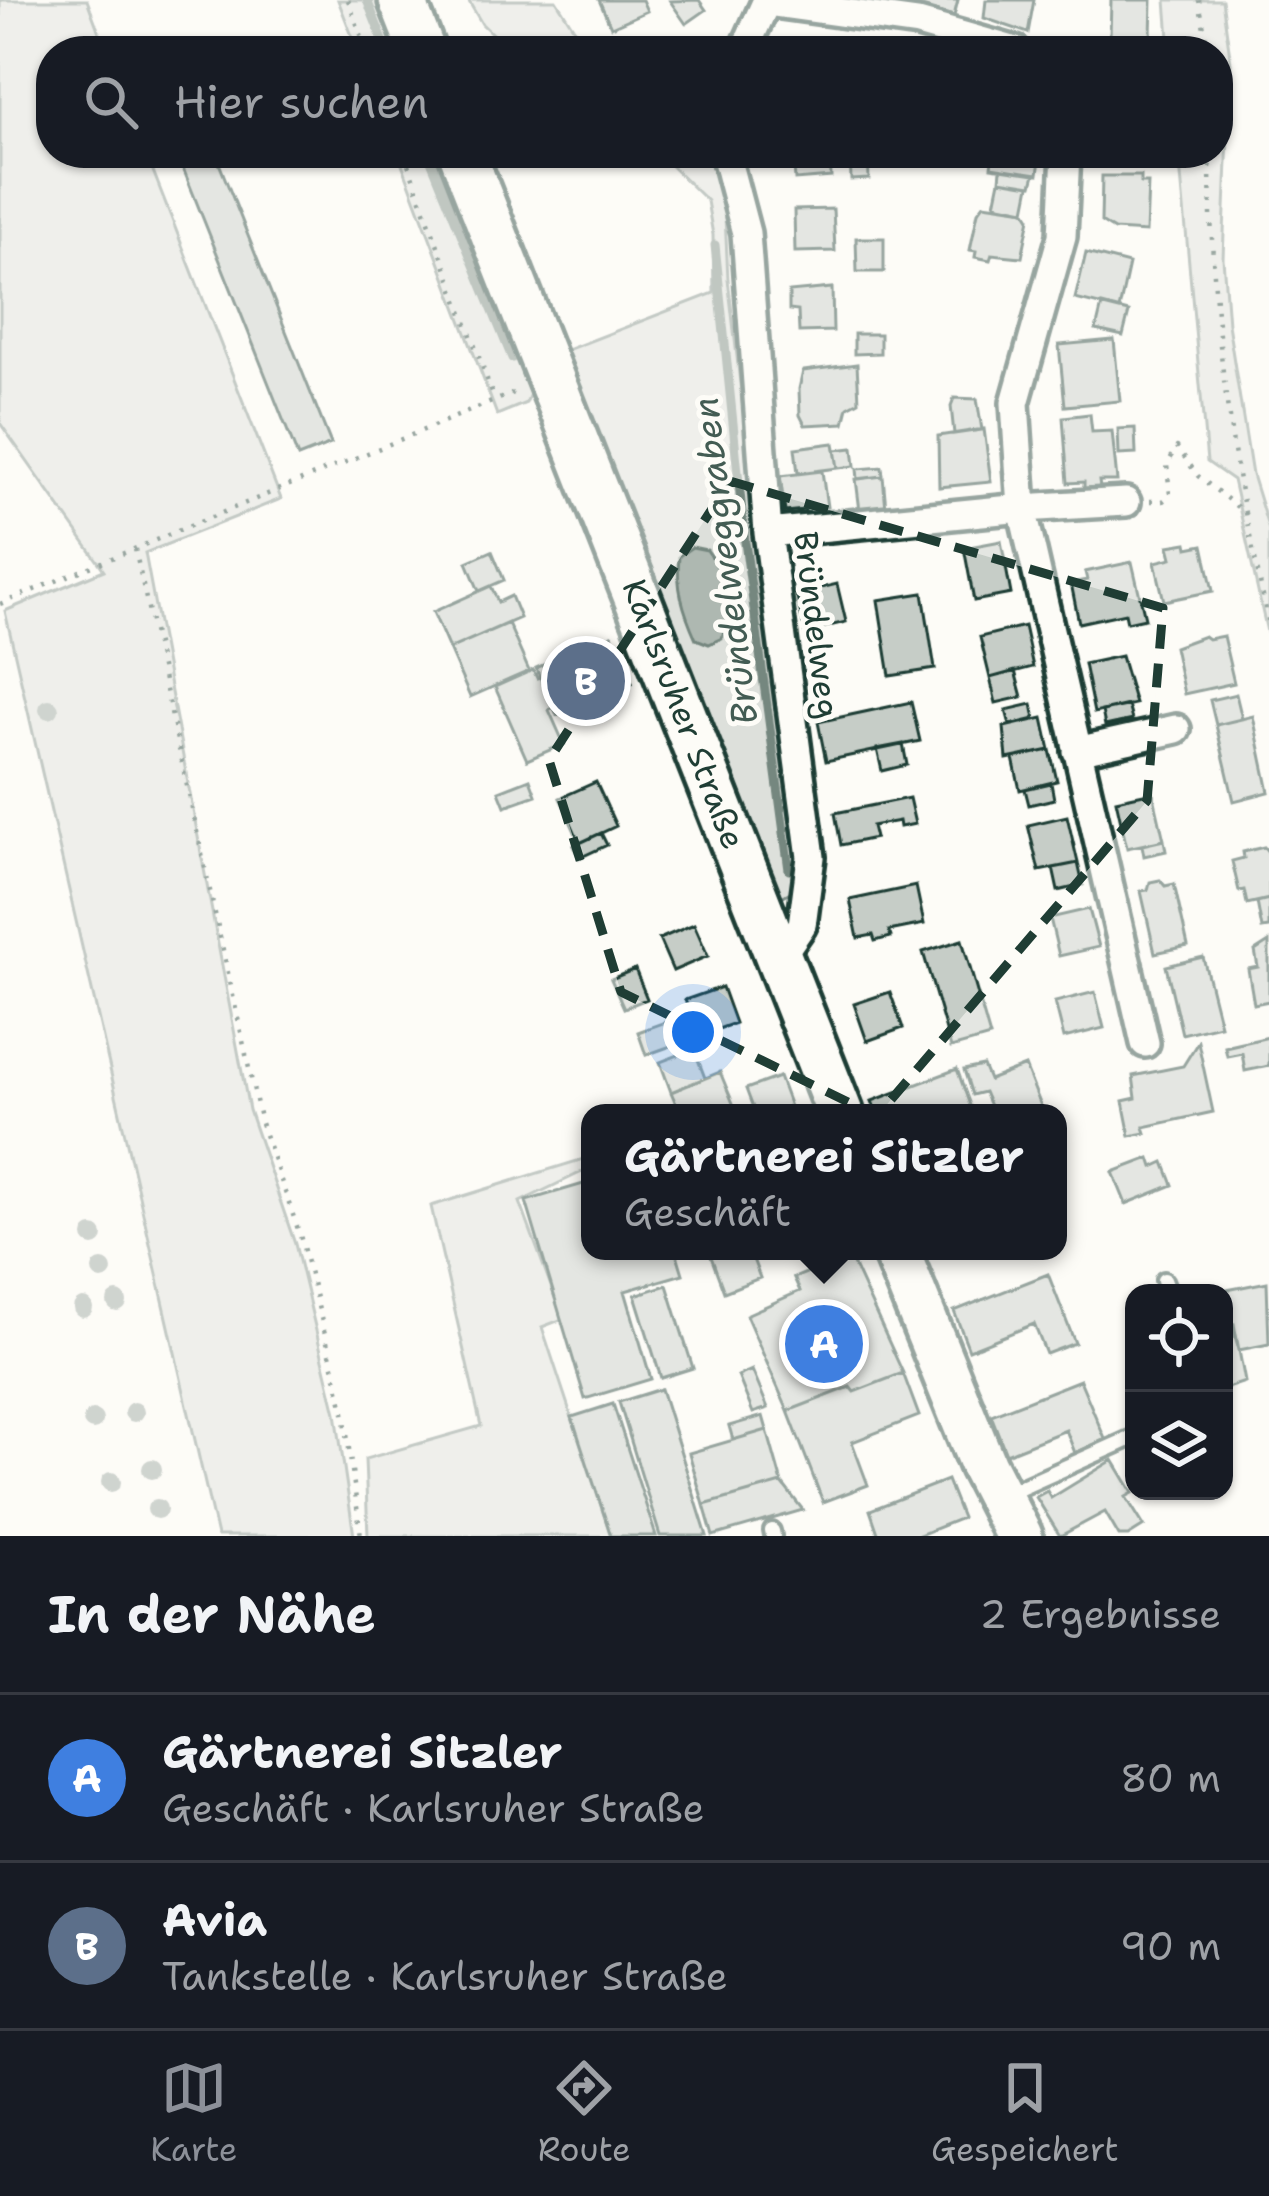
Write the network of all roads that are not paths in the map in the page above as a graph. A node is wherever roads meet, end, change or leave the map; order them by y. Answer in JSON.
{"nodes":[{"id":1,"x":402,"y":0,"type":"edge"},
{"id":2,"x":766,"y":1,"type":"edge"},
{"id":3,"x":416,"y":36,"type":"edge"},
{"id":4,"x":750,"y":36,"type":"edge"},
{"id":5,"x":964,"y":36,"type":"edge"},
{"id":6,"x":468,"y":168,"type":"edge"},
{"id":7,"x":728,"y":168,"type":"edge"},
{"id":8,"x":1065,"y":168,"type":"edge"},
{"id":9,"x":1126,"y":502,"type":"road end"},
{"id":10,"x":1022,"y":508,"type":"junction"},
{"id":11,"x":768,"y":532,"type":"junction"},
{"id":12,"x":1176,"y":730,"type":"dead end"},
{"id":13,"x":1077,"y":751,"type":"junction"},
{"id":14,"x":780,"y":957,"type":"junction"},
{"id":15,"x":1145,"y":1043,"type":"dead end"},
{"id":16,"x":837,"y":1104,"type":"edge"},
{"id":17,"x":900,"y":1260,"type":"edge"},
{"id":18,"x":1125,"y":1443,"type":"edge"},
{"id":19,"x":1009,"y":1517,"type":"edge"}],
"edges":[{"from":1,"to":3,"type":"main road"},
{"from":2,"to":4,"type":"street"},
{"from":2,"to":5,"type":"street"},
{"from":6,"to":14,"type":"main road","name":"Karlsruher Straße"},
{"from":7,"to":11,"type":"street","name":"Bründelweg"},
{"from":8,"to":10,"type":"street"},
{"from":9,"to":10,"type":"street"},
{"from":10,"to":11,"type":"street"},
{"from":10,"to":13,"type":"street"},
{"from":11,"to":14,"type":"street","name":"Bründelweg"},
{"from":12,"to":13,"type":"street"},
{"from":13,"to":15,"type":"street"},
{"from":14,"to":16,"type":"main road","name":"Karlsruher Straße"},
{"from":17,"to":19,"type":"main road"},
{"from":18,"to":19,"type":"lane"}]}
